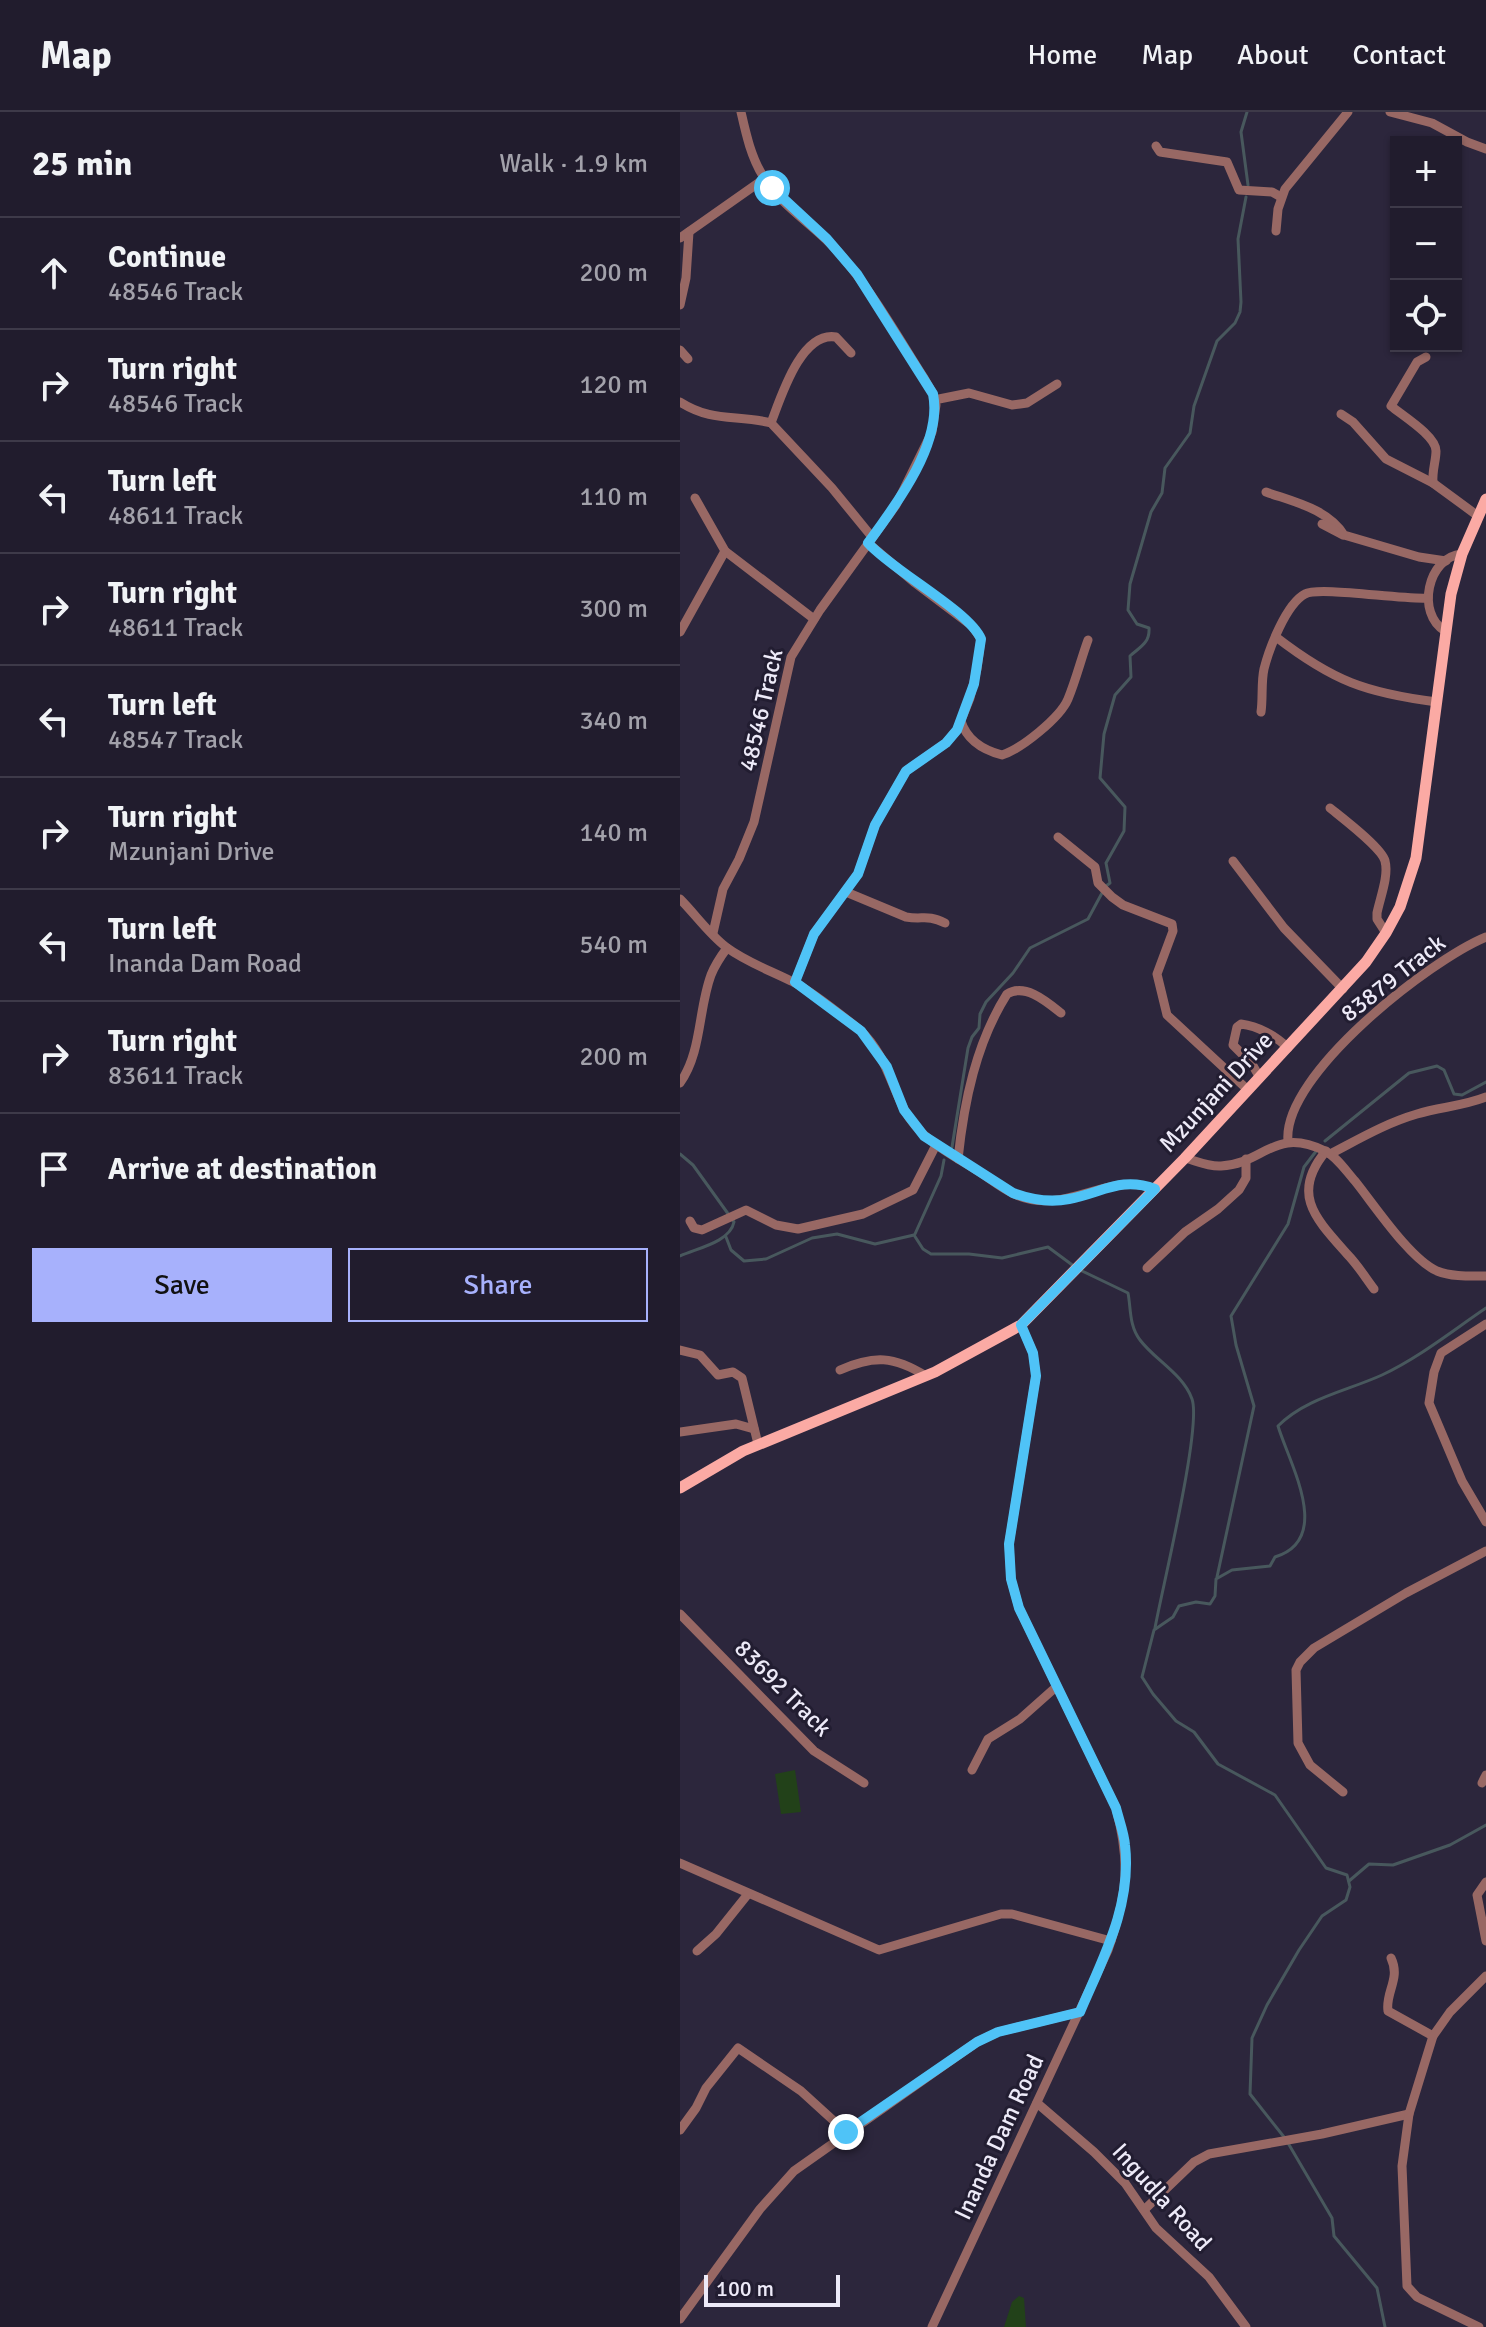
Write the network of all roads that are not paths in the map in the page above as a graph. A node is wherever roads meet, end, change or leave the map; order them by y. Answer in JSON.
{"nodes":[{"id":1,"x":741,"y":112,"type":"edge"},
{"id":2,"x":1348,"y":112,"type":"edge"},
{"id":3,"x":1390,"y":112,"type":"edge"},
{"id":4,"x":1156,"y":146,"type":"dead end"},
{"id":5,"x":1486,"y":149,"type":"edge"},
{"id":6,"x":764,"y":179,"type":"junction"},
{"id":7,"x":1281,"y":197,"type":"junction"},
{"id":8,"x":1276,"y":231,"type":"dead end"},
{"id":9,"x":684,"y":235,"type":"edge"},
{"id":10,"x":680,"y":305,"type":"edge"},
{"id":11,"x":680,"y":350,"type":"edge"},
{"id":12,"x":851,"y":353,"type":"dead end"},
{"id":13,"x":1426,"y":357,"type":"dead end"},
{"id":14,"x":688,"y":359,"type":"dead end"},
{"id":15,"x":1057,"y":384,"type":"dead end"},
{"id":16,"x":934,"y":400,"type":"junction"},
{"id":17,"x":680,"y":402,"type":"edge"},
{"id":18,"x":1341,"y":414,"type":"dead end"},
{"id":19,"x":771,"y":423,"type":"junction"},
{"id":20,"x":1433,"y":483,"type":"junction"},
{"id":21,"x":1266,"y":492,"type":"dead end"},
{"id":22,"x":695,"y":498,"type":"dead end"},
{"id":23,"x":1486,"y":499,"type":"edge"},
{"id":24,"x":1478,"y":516,"type":"junction"},
{"id":25,"x":1322,"y":524,"type":"dead end"},
{"id":26,"x":1344,"y":535,"type":"junction"},
{"id":27,"x":870,"y":540,"type":"junction"},
{"id":28,"x":725,"y":551,"type":"junction"},
{"id":29,"x":1462,"y":554,"type":"junction"},
{"id":30,"x":1446,"y":561,"type":"junction"},
{"id":31,"x":1428,"y":598,"type":"junction"},
{"id":32,"x":814,"y":619,"type":"junction"},
{"id":33,"x":1445,"y":631,"type":"junction"},
{"id":34,"x":680,"y":632,"type":"edge"},
{"id":35,"x":1276,"y":637,"type":"junction"},
{"id":36,"x":1088,"y":640,"type":"dead end"},
{"id":37,"x":1437,"y":702,"type":"junction"},
{"id":38,"x":1261,"y":712,"type":"dead end"},
{"id":39,"x":961,"y":721,"type":"junction"},
{"id":40,"x":1330,"y":808,"type":"dead end"},
{"id":41,"x":1058,"y":837,"type":"dead end"},
{"id":42,"x":1233,"y":861,"type":"dead end"},
{"id":43,"x":846,"y":892,"type":"junction"},
{"id":44,"x":680,"y":899,"type":"edge"},
{"id":45,"x":945,"y":923,"type":"dead end"},
{"id":46,"x":713,"y":933,"type":"junction"},
{"id":47,"x":1386,"y":933,"type":"junction"},
{"id":48,"x":1486,"y":937,"type":"edge"},
{"id":49,"x":727,"y":948,"type":"junction"},
{"id":50,"x":795,"y":982,"type":"junction"},
{"id":51,"x":1343,"y":989,"type":"junction"},
{"id":52,"x":1061,"y":1013,"type":"dead end"},
{"id":53,"x":1288,"y":1048,"type":"junction"},
{"id":54,"x":1260,"y":1078,"type":"junction"},
{"id":55,"x":680,"y":1083,"type":"edge"},
{"id":56,"x":1248,"y":1090,"type":"junction"},
{"id":57,"x":1486,"y":1097,"type":"edge"},
{"id":58,"x":1288,"y":1141,"type":"junction"},
{"id":59,"x":936,"y":1145,"type":"junction"},
{"id":60,"x":1328,"y":1153,"type":"junction"},
{"id":61,"x":1185,"y":1158,"type":"junction"},
{"id":62,"x":958,"y":1159,"type":"junction"},
{"id":63,"x":1246,"y":1159,"type":"junction"},
{"id":64,"x":1155,"y":1189,"type":"junction"},
{"id":65,"x":690,"y":1221,"type":"dead end"},
{"id":66,"x":1147,"y":1268,"type":"dead end"},
{"id":67,"x":1486,"y":1276,"type":"edge"},
{"id":68,"x":1374,"y":1289,"type":"dead end"},
{"id":69,"x":1486,"y":1324,"type":"edge"},
{"id":70,"x":1021,"y":1325,"type":"junction"},
{"id":71,"x":680,"y":1350,"type":"edge"},
{"id":72,"x":840,"y":1370,"type":"dead end"},
{"id":73,"x":926,"y":1376,"type":"junction"},
{"id":74,"x":754,"y":1429,"type":"junction"},
{"id":75,"x":680,"y":1432,"type":"edge"},
{"id":76,"x":758,"y":1444,"type":"junction"},
{"id":77,"x":680,"y":1488,"type":"edge"},
{"id":78,"x":1486,"y":1522,"type":"edge"},
{"id":79,"x":1486,"y":1551,"type":"edge"},
{"id":80,"x":680,"y":1614,"type":"edge"},
{"id":81,"x":1056,"y":1687,"type":"junction"},
{"id":82,"x":972,"y":1770,"type":"dead end"},
{"id":83,"x":864,"y":1783,"type":"dead end"},
{"id":84,"x":1343,"y":1792,"type":"dead end"},
{"id":85,"x":680,"y":1863,"type":"edge"},
{"id":86,"x":1486,"y":1882,"type":"edge"},
{"id":87,"x":748,"y":1894,"type":"junction"},
{"id":88,"x":1111,"y":1941,"type":"junction"},
{"id":89,"x":1486,"y":1941,"type":"edge"},
{"id":90,"x":697,"y":1951,"type":"dead end"},
{"id":91,"x":1391,"y":1958,"type":"dead end"},
{"id":92,"x":1486,"y":1976,"type":"edge"},
{"id":93,"x":1080,"y":2012,"type":"junction"},
{"id":94,"x":1433,"y":2036,"type":"junction"},
{"id":95,"x":1037,"y":2103,"type":"junction"},
{"id":96,"x":1409,"y":2114,"type":"junction"},
{"id":97,"x":680,"y":2130,"type":"edge"},
{"id":98,"x":846,"y":2132,"type":"junction"},
{"id":99,"x":1144,"y":2210,"type":"junction"},
{"id":100,"x":680,"y":2319,"type":"edge"},
{"id":101,"x":932,"y":2327,"type":"edge"},
{"id":102,"x":1246,"y":2327,"type":"edge"},
{"id":103,"x":1479,"y":2327,"type":"edge"}],
"edges":[{"from":1,"to":6,"type":"street"},
{"from":2,"to":7,"type":"street"},
{"from":3,"to":5,"type":"street"},
{"from":4,"to":7,"type":"street"},
{"from":6,"to":9,"type":"street"},
{"from":6,"to":16,"type":"street"},
{"from":7,"to":8,"type":"street"},
{"from":9,"to":10,"type":"street"},
{"from":11,"to":14,"type":"street"},
{"from":12,"to":19,"type":"street"},
{"from":13,"to":20,"type":"street"},
{"from":15,"to":16,"type":"street"},
{"from":16,"to":27,"type":"street","name":"48546 Track"},
{"from":17,"to":19,"type":"street"},
{"from":18,"to":20,"type":"street"},
{"from":19,"to":27,"type":"street"},
{"from":20,"to":24,"type":"street"},
{"from":21,"to":26,"type":"street"},
{"from":22,"to":28,"type":"street"},
{"from":23,"to":24,"type":"main road","name":"Mzunjani Drive"},
{"from":24,"to":29,"type":"main road","name":"Mzunjani Drive"},
{"from":25,"to":26,"type":"street"},
{"from":26,"to":30,"type":"street"},
{"from":27,"to":32,"type":"street","name":"48546 Track"},
{"from":27,"to":39,"type":"street"},
{"from":28,"to":32,"type":"street"},
{"from":28,"to":34,"type":"street"},
{"from":29,"to":30,"type":"street"},
{"from":29,"to":33,"type":"main road","name":"Mzunjani Drive"},
{"from":30,"to":31,"type":"street"},
{"from":31,"to":33,"type":"street"},
{"from":31,"to":35,"type":"street"},
{"from":32,"to":46,"type":"street","name":"48546 Track"},
{"from":33,"to":37,"type":"main road","name":"Mzunjani Drive"},
{"from":35,"to":37,"type":"street"},
{"from":35,"to":38,"type":"street"},
{"from":36,"to":39,"type":"street"},
{"from":37,"to":47,"type":"main road","name":"Mzunjani Drive"},
{"from":39,"to":43,"type":"street"},
{"from":40,"to":47,"type":"street"},
{"from":41,"to":56,"type":"street"},
{"from":42,"to":51,"type":"street"},
{"from":43,"to":45,"type":"street"},
{"from":43,"to":50,"type":"street"},
{"from":44,"to":46,"type":"street"},
{"from":46,"to":49,"type":"street"},
{"from":47,"to":51,"type":"main road","name":"Mzunjani Drive"},
{"from":48,"to":58,"type":"street","name":"83879 Track"},
{"from":49,"to":50,"type":"street"},
{"from":49,"to":55,"type":"street"},
{"from":50,"to":59,"type":"street"},
{"from":51,"to":53,"type":"main road","name":"Mzunjani Drive"},
{"from":52,"to":62,"type":"street"},
{"from":53,"to":54,"type":"main road","name":"Mzunjani Drive"},
{"from":53,"to":54,"type":"street"},
{"from":54,"to":56,"type":"main road","name":"Mzunjani Drive"},
{"from":56,"to":61,"type":"main road","name":"Mzunjani Drive"},
{"from":57,"to":60,"type":"street"},
{"from":58,"to":60,"type":"street"},
{"from":58,"to":63,"type":"street"},
{"from":59,"to":62,"type":"street"},
{"from":59,"to":65,"type":"street"},
{"from":60,"to":67,"type":"street"},
{"from":60,"to":68,"type":"street"},
{"from":61,"to":63,"type":"street"},
{"from":61,"to":64,"type":"main road","name":"Mzunjani Drive"},
{"from":62,"to":64,"type":"street"},
{"from":63,"to":66,"type":"street"},
{"from":64,"to":70,"type":"main road","name":"Mzunjani Drive"},
{"from":69,"to":78,"type":"street"},
{"from":70,"to":73,"type":"main road","name":"Mzunjani Drive"},
{"from":70,"to":81,"type":"street","name":"Inanda Dam Road"},
{"from":71,"to":74,"type":"street"},
{"from":72,"to":73,"type":"street"},
{"from":73,"to":76,"type":"main road","name":"Mzunjani Drive"},
{"from":74,"to":75,"type":"street"},
{"from":74,"to":76,"type":"street"},
{"from":76,"to":77,"type":"main road","name":"Mzunjani Drive"},
{"from":79,"to":84,"type":"street"},
{"from":80,"to":83,"type":"street","name":"83692 Track"},
{"from":81,"to":82,"type":"street"},
{"from":81,"to":88,"type":"street","name":"Inanda Dam Road"},
{"from":85,"to":87,"type":"street"},
{"from":86,"to":89,"type":"street"},
{"from":87,"to":88,"type":"street"},
{"from":87,"to":90,"type":"street"},
{"from":88,"to":93,"type":"street","name":"Inanda Dam Road"},
{"from":91,"to":94,"type":"street"},
{"from":92,"to":94,"type":"street"},
{"from":93,"to":95,"type":"street","name":"Inanda Dam Road"},
{"from":93,"to":98,"type":"street"},
{"from":94,"to":96,"type":"street"},
{"from":95,"to":99,"type":"street","name":"Ingudla Road"},
{"from":95,"to":101,"type":"street","name":"Inanda Dam Road"},
{"from":96,"to":99,"type":"street"},
{"from":96,"to":103,"type":"street"},
{"from":97,"to":98,"type":"street"},
{"from":98,"to":100,"type":"street"},
{"from":99,"to":102,"type":"street","name":"Ingudla Road"}]}
